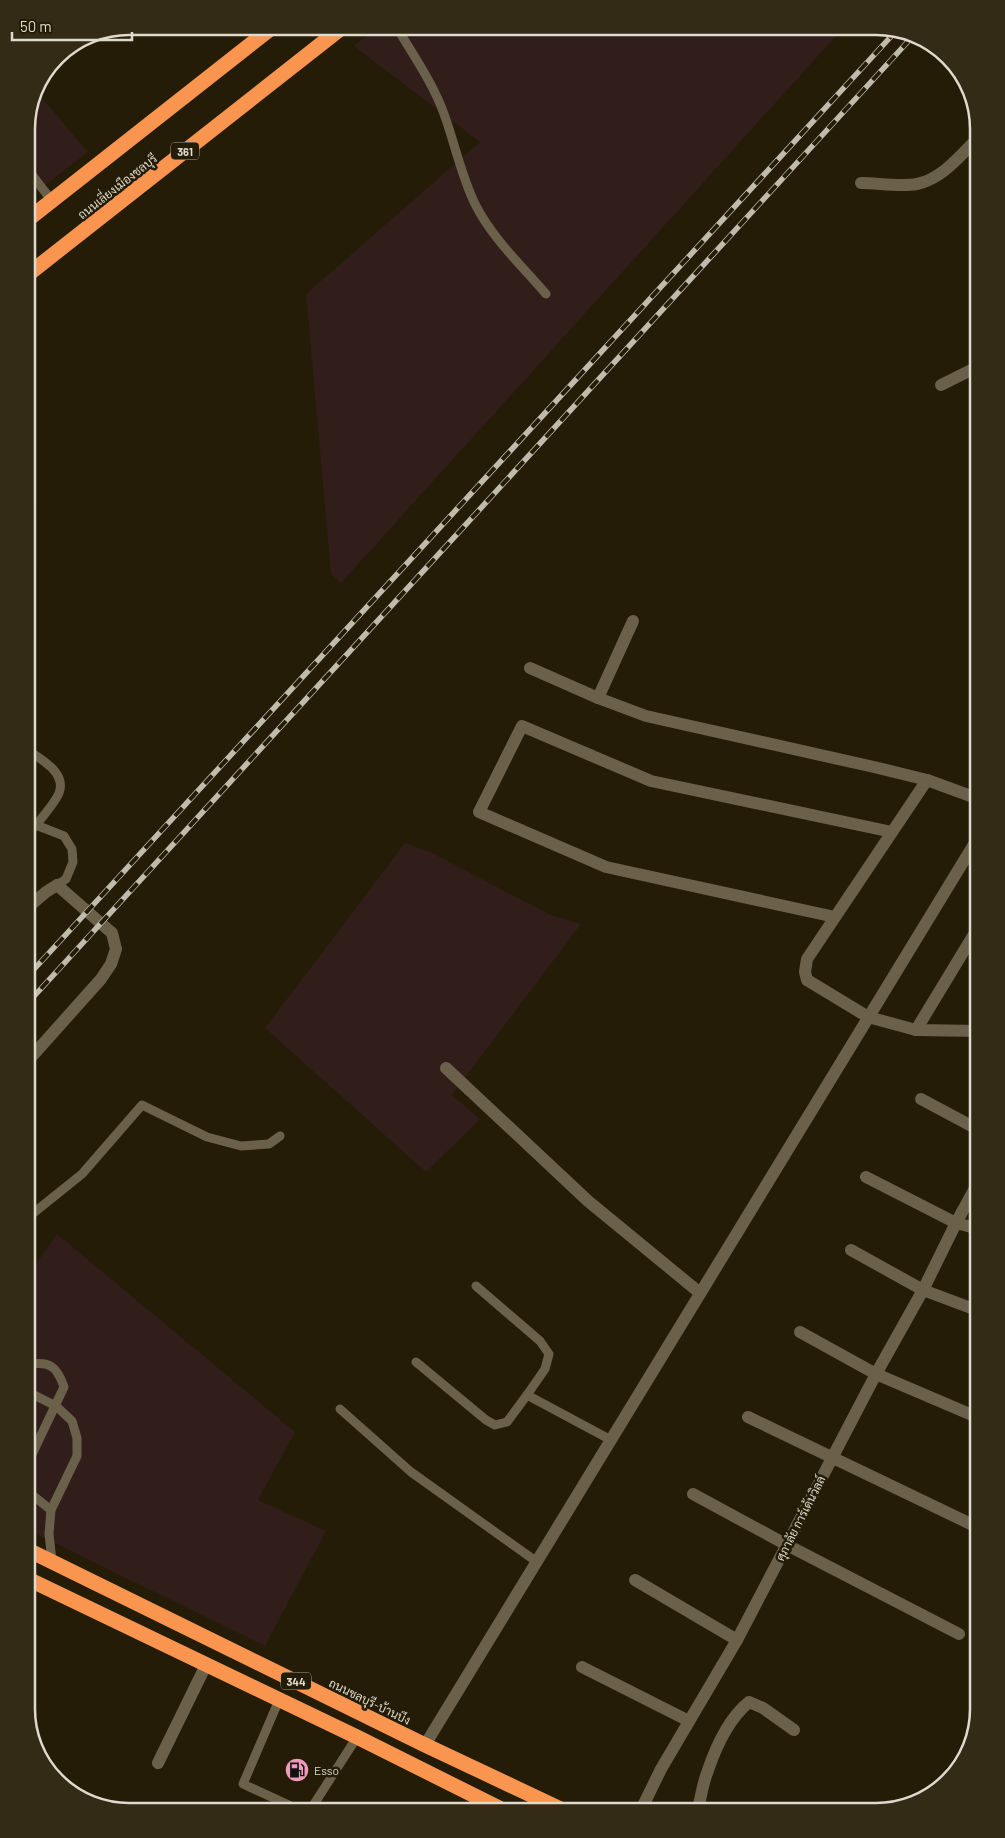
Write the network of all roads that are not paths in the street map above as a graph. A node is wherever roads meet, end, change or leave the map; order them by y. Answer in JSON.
{"nodes":[{"id":1,"x":263,"y":35,"type":"edge"},
{"id":2,"x":333,"y":35,"type":"edge"},
{"id":3,"x":401,"y":35,"type":"edge"},
{"id":4,"x":970,"y":146,"type":"edge"},
{"id":5,"x":35,"y":179,"type":"edge"},
{"id":6,"x":861,"y":183,"type":"dead end"},
{"id":7,"x":52,"y":201,"type":"junction"},
{"id":8,"x":35,"y":214,"type":"edge"},
{"id":9,"x":35,"y":269,"type":"edge"},
{"id":10,"x":546,"y":294,"type":"dead end"},
{"id":11,"x":970,"y":370,"type":"edge"},
{"id":12,"x":940,"y":385,"type":"dead end"},
{"id":13,"x":633,"y":621,"type":"dead end"},
{"id":14,"x":530,"y":668,"type":"dead end"},
{"id":15,"x":598,"y":698,"type":"junction"},
{"id":16,"x":35,"y":755,"type":"edge"},
{"id":17,"x":927,"y":780,"type":"junction"},
{"id":18,"x":970,"y":796,"type":"edge"},
{"id":19,"x":36,"y":825,"type":"joint"},
{"id":20,"x":892,"y":832,"type":"junction"},
{"id":21,"x":970,"y":851,"type":"edge"},
{"id":22,"x":57,"y":885,"type":"junction"},
{"id":23,"x":35,"y":901,"type":"edge"},
{"id":24,"x":835,"y":917,"type":"junction"},
{"id":25,"x":970,"y":942,"type":"edge"},
{"id":26,"x":868,"y":1018,"type":"junction"},
{"id":27,"x":916,"y":1030,"type":"junction"},
{"id":28,"x":970,"y":1031,"type":"edge"},
{"id":29,"x":35,"y":1053,"type":"edge"},
{"id":30,"x":446,"y":1068,"type":"dead end"},
{"id":31,"x":921,"y":1099,"type":"dead end"},
{"id":32,"x":970,"y":1125,"type":"edge"},
{"id":33,"x":280,"y":1136,"type":"dead end"},
{"id":34,"x":866,"y":1177,"type":"dead end"},
{"id":35,"x":970,"y":1197,"type":"edge"},
{"id":36,"x":35,"y":1212,"type":"edge"},
{"id":37,"x":956,"y":1222,"type":"junction"},
{"id":38,"x":970,"y":1226,"type":"edge"},
{"id":39,"x":851,"y":1250,"type":"dead end"},
{"id":40,"x":476,"y":1286,"type":"dead end"},
{"id":41,"x":923,"y":1290,"type":"junction"},
{"id":42,"x":700,"y":1293,"type":"junction"},
{"id":43,"x":970,"y":1308,"type":"edge"},
{"id":44,"x":800,"y":1332,"type":"dead end"},
{"id":45,"x":416,"y":1362,"type":"dead end"},
{"id":46,"x":35,"y":1365,"type":"edge"},
{"id":47,"x":876,"y":1374,"type":"junction"},
{"id":48,"x":527,"y":1395,"type":"junction"},
{"id":49,"x":35,"y":1396,"type":"edge"},
{"id":50,"x":56,"y":1406,"type":"junction"},
{"id":51,"x":340,"y":1409,"type":"dead end"},
{"id":52,"x":970,"y":1414,"type":"edge"},
{"id":53,"x":748,"y":1417,"type":"dead end"},
{"id":54,"x":611,"y":1440,"type":"junction"},
{"id":55,"x":35,"y":1449,"type":"edge"},
{"id":56,"x":832,"y":1456,"type":"junction"},
{"id":57,"x":694,"y":1494,"type":"dead end"},
{"id":58,"x":35,"y":1497,"type":"edge"},
{"id":59,"x":51,"y":1510,"type":"junction"},
{"id":60,"x":970,"y":1524,"type":"edge"},
{"id":61,"x":787,"y":1544,"type":"junction"},
{"id":62,"x":35,"y":1553,"type":"edge"},
{"id":63,"x":52,"y":1561,"type":"junction"},
{"id":64,"x":537,"y":1562,"type":"junction"},
{"id":65,"x":635,"y":1580,"type":"dead end"},
{"id":66,"x":35,"y":1582,"type":"edge"},
{"id":67,"x":959,"y":1634,"type":"dead end"},
{"id":68,"x":737,"y":1640,"type":"junction"},
{"id":69,"x":206,"y":1665,"type":"junction"},
{"id":70,"x":582,"y":1667,"type":"dead end"},
{"id":71,"x":279,"y":1700,"type":"junction"},
{"id":72,"x":689,"y":1720,"type":"junction"},
{"id":73,"x":794,"y":1730,"type":"dead end"},
{"id":74,"x":357,"y":1737,"type":"junction"},
{"id":75,"x":425,"y":1745,"type":"junction"},
{"id":76,"x":158,"y":1763,"type":"dead end"},
{"id":77,"x":284,"y":1803,"type":"edge"},
{"id":78,"x":315,"y":1803,"type":"edge"},
{"id":79,"x":489,"y":1803,"type":"edge"},
{"id":80,"x":548,"y":1803,"type":"edge"},
{"id":81,"x":644,"y":1803,"type":"edge"},
{"id":82,"x":699,"y":1803,"type":"edge"}],
"edges":[{"from":1,"to":7,"type":"highway"},
{"from":2,"to":9,"type":"highway","name":"ถนนเลี่ยงเมืองชลบุรี","number":"361"},
{"from":3,"to":10,"type":"lane"},
{"from":4,"to":6,"type":"street"},
{"from":5,"to":7,"type":"lane"},
{"from":7,"to":8,"type":"highway"},
{"from":11,"to":12,"type":"street"},
{"from":13,"to":15,"type":"street"},
{"from":14,"to":15,"type":"street"},
{"from":15,"to":17,"type":"street"},
{"from":16,"to":19,"type":"lane"},
{"from":17,"to":18,"type":"street"},
{"from":17,"to":20,"type":"street"},
{"from":19,"to":22,"type":"lane"},
{"from":20,"to":24,"type":"street"},
{"from":20,"to":24,"type":"street"},
{"from":21,"to":26,"type":"street"},
{"from":22,"to":23,"type":"street"},
{"from":22,"to":29,"type":"street"},
{"from":24,"to":26,"type":"street"},
{"from":25,"to":27,"type":"street"},
{"from":26,"to":27,"type":"street"},
{"from":26,"to":42,"type":"street"},
{"from":27,"to":28,"type":"street"},
{"from":30,"to":42,"type":"street"},
{"from":31,"to":32,"type":"street"},
{"from":33,"to":36,"type":"lane"},
{"from":34,"to":37,"type":"street"},
{"from":35,"to":37,"type":"street","name":"ศุภาลัย การ์เด้นวิลล์"},
{"from":37,"to":38,"type":"street"},
{"from":37,"to":41,"type":"street","name":"ศุภาลัย การ์เด้นวิลล์"},
{"from":39,"to":41,"type":"street"},
{"from":40,"to":48,"type":"lane"},
{"from":41,"to":43,"type":"street"},
{"from":41,"to":47,"type":"street","name":"ศุภาลัย การ์เด้นวิลล์"},
{"from":42,"to":54,"type":"street"},
{"from":44,"to":47,"type":"street"},
{"from":45,"to":48,"type":"lane"},
{"from":46,"to":50,"type":"lane"},
{"from":47,"to":52,"type":"street"},
{"from":47,"to":56,"type":"street","name":"ศุภาลัย การ์เด้นวิลล์"},
{"from":48,"to":54,"type":"lane"},
{"from":49,"to":50,"type":"lane"},
{"from":50,"to":55,"type":"lane"},
{"from":50,"to":59,"type":"lane"},
{"from":51,"to":64,"type":"lane"},
{"from":53,"to":56,"type":"street"},
{"from":54,"to":64,"type":"street"},
{"from":56,"to":60,"type":"street"},
{"from":56,"to":61,"type":"street","name":"ศุภาลัย การ์เด้นวิลล์"},
{"from":57,"to":61,"type":"street"},
{"from":58,"to":59,"type":"lane"},
{"from":59,"to":63,"type":"lane"},
{"from":61,"to":67,"type":"street"},
{"from":61,"to":68,"type":"street","name":"ศุภาลัย การ์เด้นวิลล์"},
{"from":62,"to":63,"type":"highway","name":"ถนนชลบุรี-บ้านบึง","number":"344"},
{"from":63,"to":75,"type":"highway","name":"ถนนชลบุรี-บ้านบึง","number":"344"},
{"from":64,"to":75,"type":"street"},
{"from":65,"to":68,"type":"street"},
{"from":66,"to":69,"type":"highway","number":"344"},
{"from":68,"to":72,"type":"street","name":"ศุภาลัย การ์เด้นวิลล์"},
{"from":69,"to":71,"type":"highway","number":"344"},
{"from":69,"to":76,"type":"street"},
{"from":70,"to":72,"type":"street"},
{"from":71,"to":74,"type":"highway","number":"344"},
{"from":71,"to":77,"type":"lane"},
{"from":72,"to":81,"type":"street","name":"ศุภาลัย การ์เด้นวิลล์"},
{"from":73,"to":82,"type":"street"},
{"from":74,"to":78,"type":"lane"},
{"from":74,"to":79,"type":"highway","number":"344"},
{"from":75,"to":80,"type":"highway","name":"ถนนชลบุรี-บ้านบึง","number":"344"}]}
